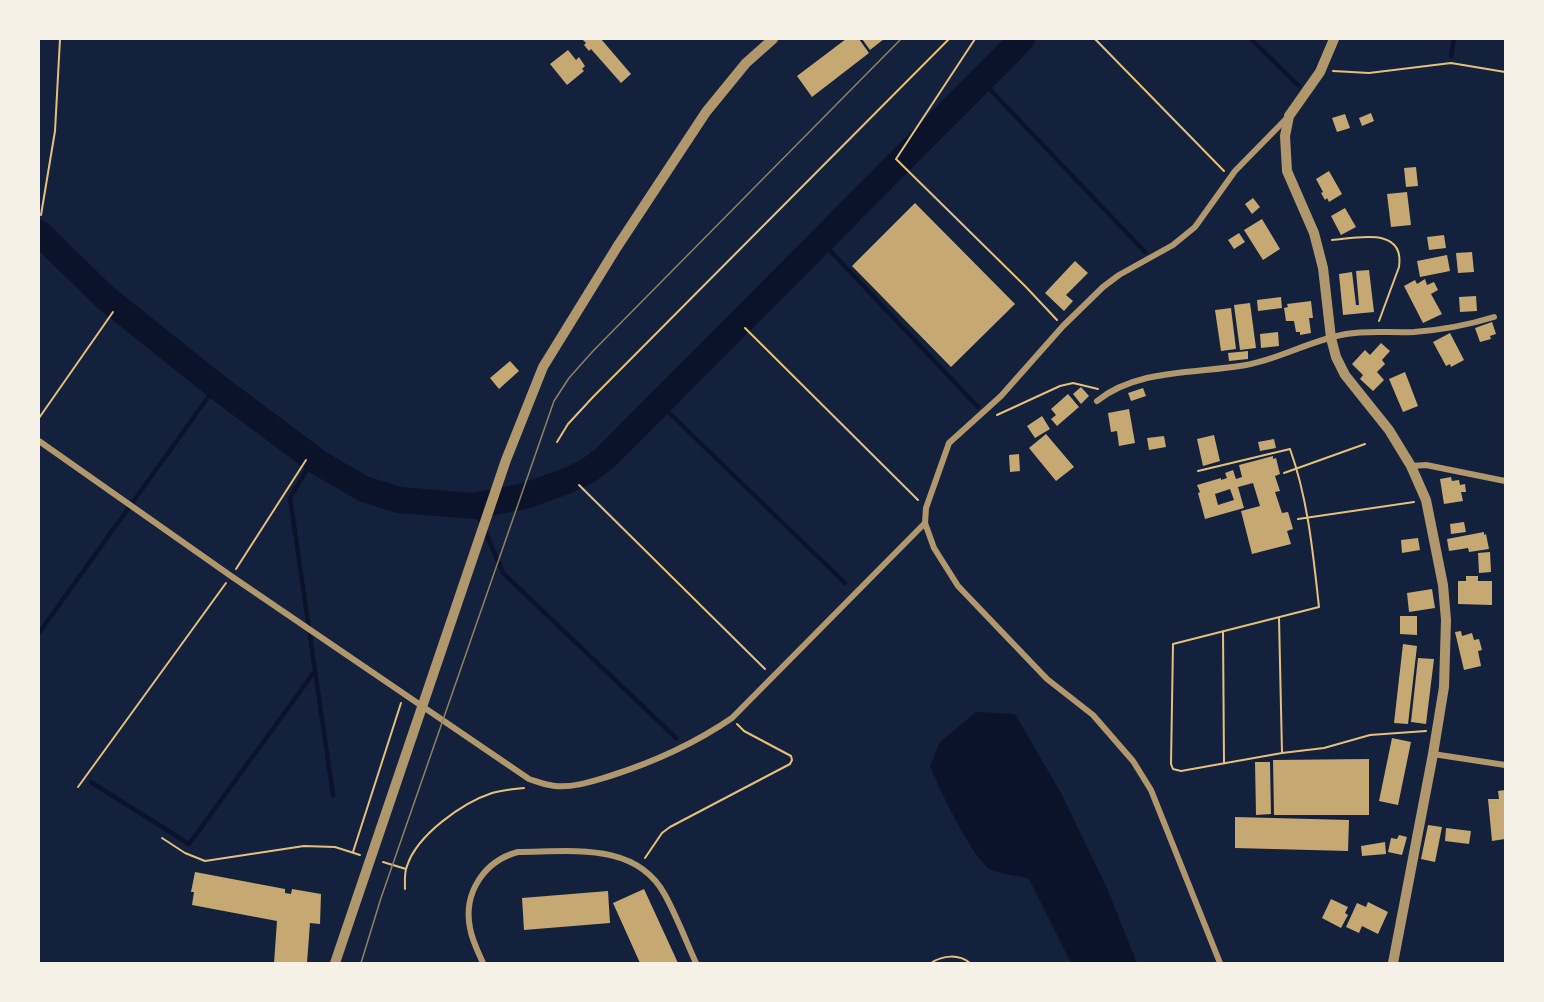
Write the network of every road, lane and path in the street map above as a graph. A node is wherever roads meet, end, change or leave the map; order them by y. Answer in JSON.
{"nodes":[{"id":1,"x":60,"y":39,"type":"edge"},
{"id":2,"x":773,"y":39,"type":"edge"},
{"id":3,"x":949,"y":39,"type":"edge"},
{"id":4,"x":975,"y":39,"type":"edge"},
{"id":5,"x":1095,"y":39,"type":"edge"},
{"id":6,"x":1334,"y":39,"type":"edge"},
{"id":7,"x":1322,"y":68,"type":"junction"},
{"id":8,"x":1505,"y":72,"type":"edge"},
{"id":9,"x":1289,"y":116,"type":"junction"},
{"id":10,"x":1230,"y":178,"type":"junction"},
{"id":11,"x":41,"y":215,"type":"dead end"},
{"id":12,"x":1332,"y":240,"type":"dead end"},
{"id":13,"x":113,"y":312,"type":"dead end"},
{"id":14,"x":1494,"y":317,"type":"dead end"},
{"id":15,"x":1063,"y":326,"type":"junction"},
{"id":16,"x":746,"y":328,"type":"dead end"},
{"id":17,"x":1375,"y":332,"type":"junction"},
{"id":18,"x":1331,"y":338,"type":"junction"},
{"id":19,"x":1108,"y":392,"type":"junction"},
{"id":20,"x":1097,"y":401,"type":"dead end"},
{"id":21,"x":977,"y":417,"type":"junction"},
{"id":22,"x":39,"y":418,"type":"edge"},
{"id":23,"x":39,"y":441,"type":"edge"},
{"id":24,"x":557,"y":441,"type":"dead end"},
{"id":25,"x":1365,"y":444,"type":"dead end"},
{"id":26,"x":306,"y":460,"type":"dead end"},
{"id":27,"x":1411,"y":466,"type":"junction"},
{"id":28,"x":1297,"y":469,"type":"junction"},
{"id":29,"x":1198,"y":471,"type":"dead end"},
{"id":30,"x":1284,"y":473,"type":"dead end"},
{"id":31,"x":1505,"y":481,"type":"edge"},
{"id":32,"x":579,"y":485,"type":"dead end"},
{"id":33,"x":1426,"y":500,"type":"junction"},
{"id":34,"x":926,"y":508,"type":"junction"},
{"id":35,"x":1308,"y":518,"type":"junction"},
{"id":36,"x":1298,"y":519,"type":"dead end"},
{"id":37,"x":925,"y":523,"type":"junction"},
{"id":38,"x":231,"y":576,"type":"junction"},
{"id":39,"x":1279,"y":617,"type":"junction"},
{"id":40,"x":1223,"y":631,"type":"junction"},
{"id":41,"x":772,"y":676,"type":"junction"},
{"id":42,"x":404,"y":695,"type":"junction"},
{"id":43,"x":732,"y":718,"type":"junction"},
{"id":44,"x":1437,"y":730,"type":"junction"},
{"id":45,"x":1282,"y":753,"type":"junction"},
{"id":46,"x":1433,"y":754,"type":"junction"},
{"id":47,"x":1224,"y":763,"type":"junction"},
{"id":48,"x":1505,"y":765,"type":"edge"},
{"id":49,"x":542,"y":784,"type":"junction"},
{"id":50,"x":78,"y":787,"type":"dead end"},
{"id":51,"x":162,"y":838,"type":"dead end"},
{"id":52,"x":353,"y":853,"type":"junction"},
{"id":53,"x":363,"y":856,"type":"dead end"},
{"id":54,"x":374,"y":859,"type":"dead end"},
{"id":55,"x":644,"y":860,"type":"dead end"},
{"id":56,"x":406,"y":869,"type":"junction"},
{"id":57,"x":405,"y":889,"type":"dead end"},
{"id":58,"x":335,"y":963,"type":"edge"},
{"id":59,"x":483,"y":963,"type":"edge"},
{"id":60,"x":696,"y":963,"type":"edge"},
{"id":61,"x":931,"y":963,"type":"edge"},
{"id":62,"x":970,"y":963,"type":"edge"},
{"id":63,"x":1220,"y":963,"type":"edge"},
{"id":64,"x":1393,"y":963,"type":"edge"}],
"edges":[{"from":1,"to":11,"type":"path"},
{"from":2,"to":58,"type":"street"},
{"from":3,"to":24,"type":"path"},
{"from":4,"to":15,"type":"path"},
{"from":5,"to":10,"type":"path"},
{"from":6,"to":7,"type":"street"},
{"from":7,"to":8,"type":"path"},
{"from":7,"to":9,"type":"street"},
{"from":9,"to":10,"type":"street"},
{"from":9,"to":18,"type":"street"},
{"from":10,"to":15,"type":"street"},
{"from":12,"to":17,"type":"path"},
{"from":13,"to":22,"type":"path"},
{"from":14,"to":17,"type":"street"},
{"from":15,"to":21,"type":"street"},
{"from":16,"to":34,"type":"path"},
{"from":17,"to":18,"type":"street"},
{"from":18,"to":19,"type":"street"},
{"from":18,"to":27,"type":"street"},
{"from":19,"to":20,"type":"street"},
{"from":19,"to":21,"type":"path"},
{"from":21,"to":34,"type":"street"},
{"from":23,"to":38,"type":"street"},
{"from":25,"to":28,"type":"path"},
{"from":26,"to":38,"type":"path"},
{"from":27,"to":31,"type":"street"},
{"from":27,"to":33,"type":"street"},
{"from":28,"to":29,"type":"path"},
{"from":28,"to":30,"type":"path"},
{"from":28,"to":35,"type":"path"},
{"from":32,"to":41,"type":"path"},
{"from":33,"to":35,"type":"path"},
{"from":33,"to":44,"type":"street"},
{"from":34,"to":37,"type":"street"},
{"from":35,"to":36,"type":"path"},
{"from":35,"to":39,"type":"path"},
{"from":37,"to":41,"type":"street"},
{"from":37,"to":63,"type":"street"},
{"from":38,"to":42,"type":"street"},
{"from":38,"to":50,"type":"path"},
{"from":39,"to":40,"type":"path"},
{"from":39,"to":45,"type":"path"},
{"from":40,"to":47,"type":"path"},
{"from":40,"to":47,"type":"path"},
{"from":41,"to":43,"type":"street"},
{"from":42,"to":49,"type":"street"},
{"from":42,"to":52,"type":"path"},
{"from":43,"to":49,"type":"street"},
{"from":43,"to":55,"type":"path"},
{"from":44,"to":45,"type":"path"},
{"from":44,"to":46,"type":"street"},
{"from":45,"to":47,"type":"path"},
{"from":46,"to":48,"type":"street"},
{"from":46,"to":64,"type":"street"},
{"from":49,"to":56,"type":"path"},
{"from":51,"to":52,"type":"path"},
{"from":52,"to":53,"type":"path"},
{"from":54,"to":56,"type":"path"},
{"from":56,"to":57,"type":"path"},
{"from":59,"to":60,"type":"street"},
{"from":61,"to":62,"type":"path"}]}
